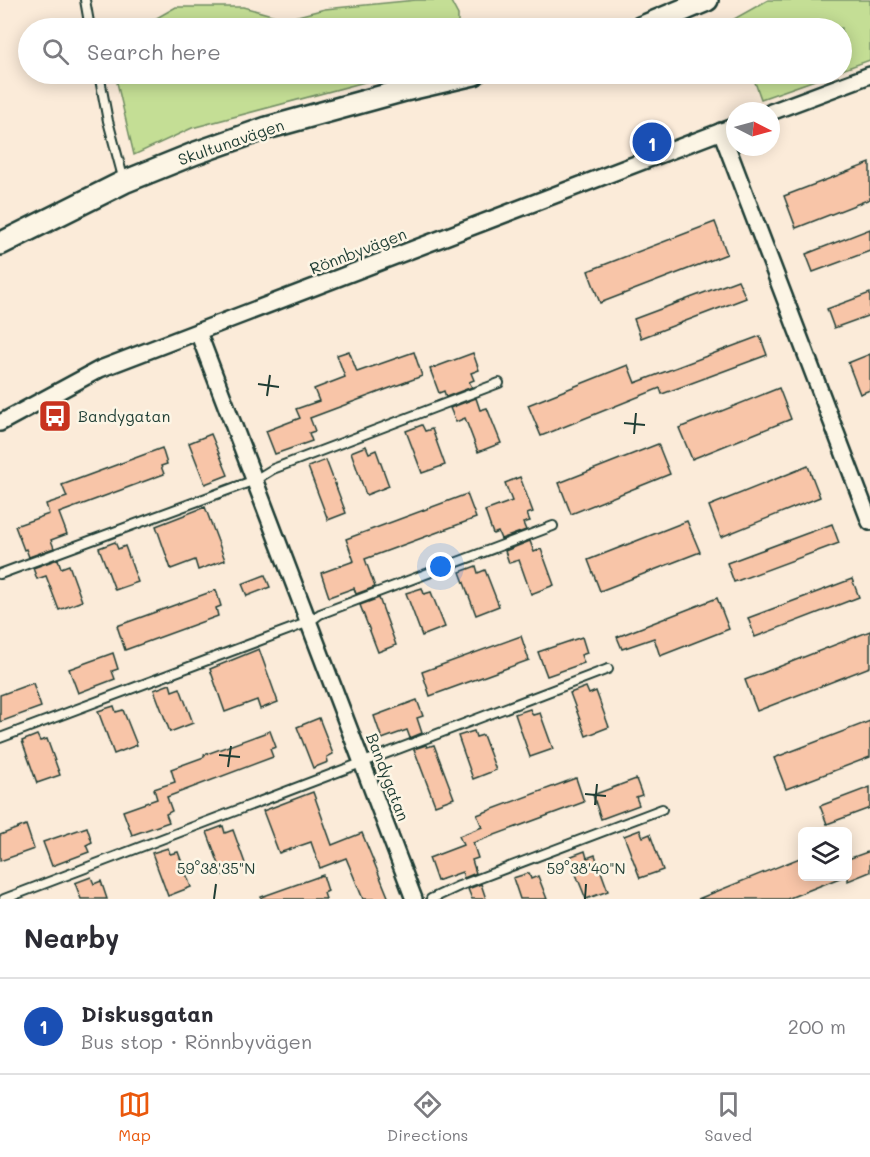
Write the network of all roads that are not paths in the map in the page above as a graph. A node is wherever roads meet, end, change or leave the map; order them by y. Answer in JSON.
{"nodes":[{"id":1,"x":85,"y":0,"type":"edge"},
{"id":2,"x":707,"y":0,"type":"edge"},
{"id":3,"x":88,"y":18,"type":"edge"},
{"id":4,"x":664,"y":18,"type":"edge"},
{"id":5,"x":870,"y":75,"type":"edge"},
{"id":6,"x":852,"y":82,"type":"edge"},
{"id":7,"x":101,"y":84,"type":"edge"},
{"id":8,"x":431,"y":84,"type":"edge"},
{"id":9,"x":846,"y":84,"type":"edge"},
{"id":10,"x":780,"y":109,"type":"edge"},
{"id":11,"x":726,"y":129,"type":"edge"},
{"id":12,"x":738,"y":156,"type":"edge"},
{"id":13,"x":124,"y":182,"type":"junction"},
{"id":14,"x":0,"y":244,"type":"edge"},
{"id":15,"x":198,"y":332,"type":"junction"},
{"id":16,"x":499,"y":383,"type":"dead end"},
{"id":17,"x":0,"y":423,"type":"edge"},
{"id":18,"x":255,"y":480,"type":"junction"},
{"id":19,"x":870,"y":522,"type":"edge"},
{"id":20,"x":554,"y":526,"type":"dead end"},
{"id":21,"x":0,"y":574,"type":"edge"},
{"id":22,"x":309,"y":622,"type":"junction"},
{"id":23,"x":608,"y":669,"type":"dead end"},
{"id":24,"x":0,"y":738,"type":"edge"},
{"id":25,"x":363,"y":763,"type":"junction"},
{"id":26,"x":662,"y":809,"type":"dead end"},
{"id":27,"x":4,"y":899,"type":"edge"},
{"id":28,"x":414,"y":899,"type":"edge"},
{"id":29,"x":431,"y":899,"type":"edge"}],
"edges":[{"from":1,"to":3,"type":"lane"},
{"from":2,"to":4,"type":"main road"},
{"from":5,"to":6,"type":"street"},
{"from":7,"to":13,"type":"lane"},
{"from":8,"to":13,"type":"main road","name":"Skultunavägen"},
{"from":9,"to":10,"type":"street"},
{"from":11,"to":15,"type":"street","name":"Rönnbyvägen"},
{"from":12,"to":19,"type":"street"},
{"from":13,"to":14,"type":"main road","name":"Skultunavägen"},
{"from":15,"to":17,"type":"street","name":"Rönnbyvägen"},
{"from":15,"to":18,"type":"street","name":"Bandygatan"},
{"from":16,"to":18,"type":"lane"},
{"from":18,"to":21,"type":"lane"},
{"from":18,"to":22,"type":"street","name":"Bandygatan"},
{"from":20,"to":22,"type":"lane"},
{"from":22,"to":24,"type":"lane"},
{"from":22,"to":25,"type":"street","name":"Bandygatan"},
{"from":23,"to":25,"type":"lane"},
{"from":25,"to":27,"type":"lane"},
{"from":25,"to":28,"type":"street","name":"Bandygatan"},
{"from":26,"to":29,"type":"lane"}]}
